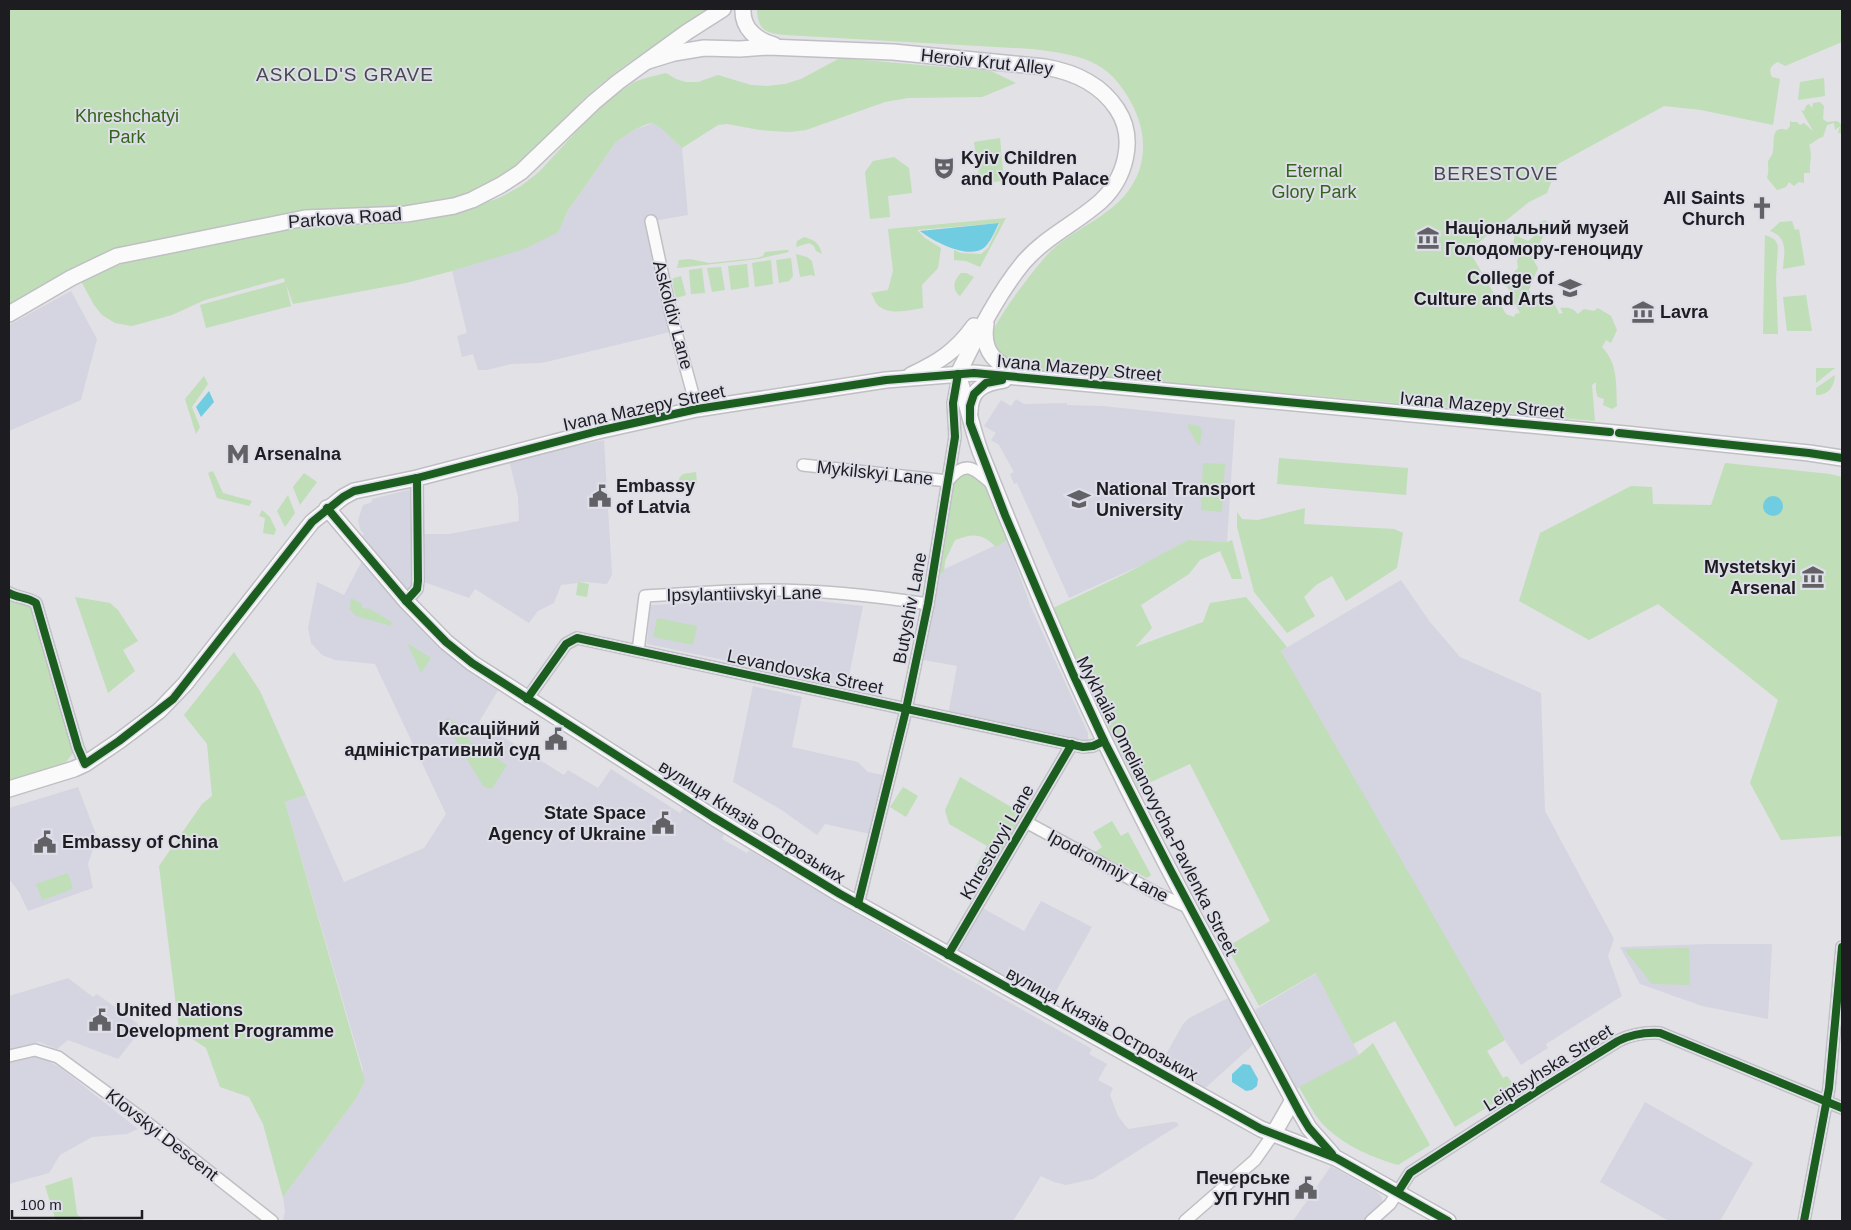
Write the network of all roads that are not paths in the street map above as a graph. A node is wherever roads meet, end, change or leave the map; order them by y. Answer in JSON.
{"nodes":[{"id":1,"x":723,"y":9,"type":"edge"},
{"id":2,"x":743,"y":9,"type":"edge"},
{"id":3,"x":783,"y":47,"type":"junction"},
{"id":4,"x":648,"y":61,"type":"junction"},
{"id":5,"x":651,"y":221,"type":"dead end"},
{"id":6,"x":1000,"y":298,"type":"junction"},
{"id":7,"x":9,"y":314,"type":"edge"},
{"id":8,"x":988,"y":317,"type":"junction"},
{"id":9,"x":958,"y":374,"type":"junction"},
{"id":10,"x":1025,"y":378,"type":"junction"},
{"id":11,"x":900,"y":379,"type":"junction"},
{"id":12,"x":698,"y":409,"type":"junction"},
{"id":13,"x":970,"y":423,"type":"junction"},
{"id":14,"x":1842,"y":458,"type":"edge"},
{"id":15,"x":803,"y":465,"type":"dead end"},
{"id":16,"x":417,"y":478,"type":"junction"},
{"id":17,"x":948,"y":481,"type":"junction"},
{"id":18,"x":993,"y":485,"type":"junction"},
{"id":19,"x":327,"y":508,"type":"junction"},
{"id":20,"x":9,"y":593,"type":"edge"},
{"id":21,"x":406,"y":601,"type":"junction"},
{"id":22,"x":928,"y":604,"type":"junction"},
{"id":23,"x":638,"y":652,"type":"junction"},
{"id":24,"x":527,"y":700,"type":"junction"},
{"id":25,"x":905,"y":710,"type":"junction"},
{"id":26,"x":1104,"y":741,"type":"junction"},
{"id":27,"x":1072,"y":744,"type":"junction"},
{"id":28,"x":86,"y":764,"type":"junction"},
{"id":29,"x":9,"y":789,"type":"edge"},
{"id":30,"x":1026,"y":822,"type":"junction"},
{"id":31,"x":858,"y":904,"type":"junction"},
{"id":32,"x":1190,"y":908,"type":"junction"},
{"id":33,"x":1842,"y":948,"type":"edge"},
{"id":34,"x":948,"y":955,"type":"junction"},
{"id":35,"x":9,"y":1056,"type":"edge"},
{"id":36,"x":1292,"y":1100,"type":"junction"},
{"id":37,"x":1827,"y":1103,"type":"junction"},
{"id":38,"x":1842,"y":1108,"type":"edge"},
{"id":39,"x":1274,"y":1133,"type":"junction"},
{"id":40,"x":1336,"y":1158,"type":"junction"},
{"id":41,"x":1398,"y":1192,"type":"junction"},
{"id":42,"x":272,"y":1221,"type":"edge"},
{"id":43,"x":1185,"y":1221,"type":"edge"},
{"id":44,"x":1371,"y":1221,"type":"edge"},
{"id":45,"x":1448,"y":1221,"type":"edge"},
{"id":46,"x":1804,"y":1221,"type":"edge"}],
"edges":[{"from":1,"to":4,"type":"main road","name":"Parkova Road"},
{"from":2,"to":3,"type":"main road"},
{"from":3,"to":4,"type":"main road"},
{"from":3,"to":6,"type":"main road","name":"Heroiv Krut Alley"},
{"from":4,"to":7,"type":"main road","name":"Parkova Road"},
{"from":5,"to":12,"type":"street","name":"Askoldiv Lane"},
{"from":6,"to":8,"type":"main road","name":"Heroiv Krut Alley"},
{"from":6,"to":11,"type":"main road"},
{"from":8,"to":9,"type":"main road","name":"Heroiv Krut Alley"},
{"from":8,"to":10,"type":"main road"},
{"from":9,"to":10,"type":"main road","name":"Ivana Mazepy Street"},
{"from":9,"to":11,"type":"main road","name":"Ivana Mazepy Street"},
{"from":9,"to":13,"type":"main road","name":"Mykhaila Omelianovycha-Pavlenka Street"},
{"from":9,"to":17,"type":"street","name":"Butyshiv Lane"},
{"from":10,"to":13,"type":"main road"},
{"from":10,"to":14,"type":"main road","name":"Ivana Mazepy Street"},
{"from":11,"to":12,"type":"main road","name":"Ivana Mazepy Street"},
{"from":12,"to":16,"type":"main road","name":"Ivana Mazepy Street"},
{"from":13,"to":18,"type":"main road","name":"Mykhaila Omelianovycha-Pavlenka Street"},
{"from":15,"to":17,"type":"street","name":"Mykilskyi Lane"},
{"from":16,"to":19,"type":"main road","name":"Ivana Mazepy Street"},
{"from":16,"to":21,"type":"street"},
{"from":17,"to":18,"type":"street"},
{"from":17,"to":22,"type":"street","name":"Butyshiv Lane"},
{"from":18,"to":26,"type":"main road","name":"Mykhaila Omelianovycha-Pavlenka Street"},
{"from":19,"to":21,"type":"main road","name":"вулиця Князів Острозьких"},
{"from":19,"to":28,"type":"main road","name":"Ivana Mazepy Street"},
{"from":20,"to":28,"type":"street"},
{"from":21,"to":24,"type":"main road","name":"вулиця Князів Острозьких"},
{"from":22,"to":23,"type":"street","name":"Ipsylantiivskyi Lane"},
{"from":22,"to":25,"type":"street","name":"Butyshiv Lane"},
{"from":23,"to":24,"type":"street","name":"Levandovska Street"},
{"from":23,"to":25,"type":"street","name":"Levandovska Street"},
{"from":24,"to":31,"type":"main road","name":"вулиця Князів Острозьких"},
{"from":25,"to":27,"type":"street","name":"Levandovska Street"},
{"from":25,"to":31,"type":"street","name":"Butyshiv Lane"},
{"from":26,"to":27,"type":"street","name":"Levandovska Street"},
{"from":26,"to":32,"type":"main road","name":"Mykhaila Omelianovycha-Pavlenka Street"},
{"from":27,"to":30,"type":"street","name":"Khrestovyi Lane"},
{"from":28,"to":29,"type":"main road","name":"Ivana Mazepy Street"},
{"from":30,"to":32,"type":"street","name":"Ipodromniy Lane"},
{"from":30,"to":34,"type":"street","name":"Khrestovyi Lane"},
{"from":31,"to":34,"type":"main road","name":"вулиця Князів Острозьких"},
{"from":32,"to":36,"type":"main road","name":"Mykhaila Omelianovycha-Pavlenka Street"},
{"from":33,"to":37,"type":"street"},
{"from":34,"to":39,"type":"main road","name":"вулиця Князів Острозьких"},
{"from":35,"to":42,"type":"street","name":"Klovskyi Descent"},
{"from":36,"to":39,"type":"main road"},
{"from":36,"to":40,"type":"main road","name":"Mykhaila Omelianovycha-Pavlenka Street"},
{"from":37,"to":38,"type":"street","name":"Leiptsyhska Street"},
{"from":37,"to":41,"type":"street","name":"Leiptsyhska Street"},
{"from":37,"to":46,"type":"street"},
{"from":39,"to":40,"type":"main road","name":"вулиця Князів Острозьких"},
{"from":39,"to":43,"type":"street"},
{"from":40,"to":41,"type":"main road","name":"вулиця Князів Острозьких"},
{"from":41,"to":44,"type":"street","name":"Leiptsyhska Street"},
{"from":41,"to":45,"type":"main road","name":"вулиця Князів Острозьких"}]}
